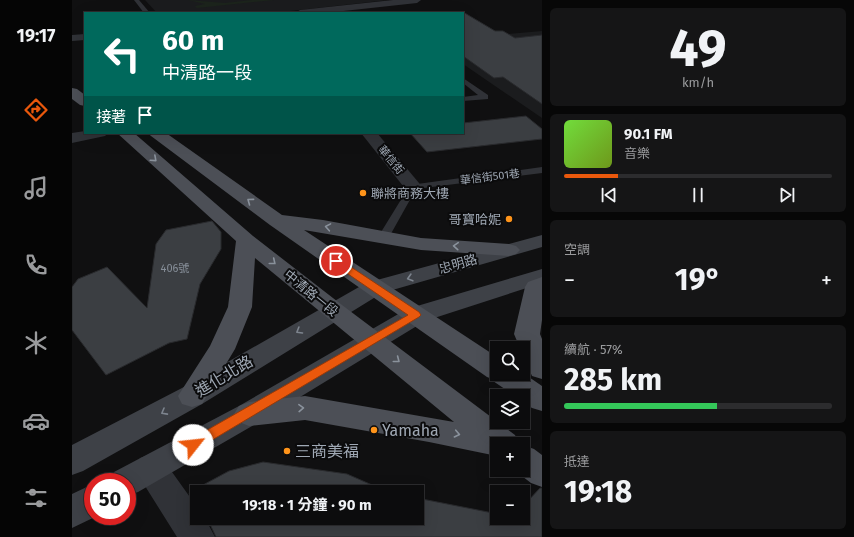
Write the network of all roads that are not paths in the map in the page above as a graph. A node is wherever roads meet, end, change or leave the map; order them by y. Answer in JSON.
{"nodes":[{"id":1,"x":136,"y":0,"type":"edge"},
{"id":2,"x":417,"y":0,"type":"edge"},
{"id":3,"x":146,"y":12,"type":"edge"},
{"id":4,"x":309,"y":12,"type":"edge"},
{"id":5,"x":84,"y":37,"type":"edge"},
{"id":6,"x":72,"y":38,"type":"edge"},
{"id":7,"x":464,"y":81,"type":"edge"},
{"id":8,"x":72,"y":92,"type":"edge"},
{"id":9,"x":464,"y":99,"type":"edge"},
{"id":10,"x":84,"y":101,"type":"edge"},
{"id":11,"x":94,"y":134,"type":"edge"},
{"id":12,"x":126,"y":134,"type":"edge"},
{"id":13,"x":157,"y":134,"type":"edge"},
{"id":14,"x":370,"y":134,"type":"edge"},
{"id":15,"x":72,"y":138,"type":"edge"},
{"id":16,"x":542,"y":170,"type":"edge"},
{"id":17,"x":413,"y":186,"type":"junction"},
{"id":18,"x":277,"y":221,"type":"junction"},
{"id":19,"x":384,"y":238,"type":"junction"},
{"id":20,"x":246,"y":240,"type":"junction"},
{"id":21,"x":542,"y":240,"type":"edge"},
{"id":22,"x":509,"y":250,"type":"junction"},
{"id":23,"x":542,"y":276,"type":"edge"},
{"id":24,"x":542,"y":284,"type":"edge"},
{"id":25,"x":374,"y":288,"type":"junction"},
{"id":26,"x":333,"y":311,"type":"junction"},
{"id":27,"x":416,"y":315,"type":"junction"},
{"id":28,"x":372,"y":341,"type":"junction"},
{"id":29,"x":490,"y":365,"type":"edge"},
{"id":30,"x":542,"y":369,"type":"edge"},
{"id":31,"x":514,"y":381,"type":"edge"},
{"id":32,"x":192,"y":396,"type":"junction"},
{"id":33,"x":542,"y":400,"type":"edge"},
{"id":34,"x":248,"y":414,"type":"junction"},
{"id":35,"x":494,"y":437,"type":"edge"},
{"id":36,"x":490,"y":441,"type":"edge"},
{"id":37,"x":72,"y":462,"type":"edge"},
{"id":38,"x":530,"y":464,"type":"edge"},
{"id":39,"x":542,"y":473,"type":"edge"},
{"id":40,"x":139,"y":475,"type":"edge"},
{"id":41,"x":84,"y":505,"type":"edge"},
{"id":42,"x":72,"y":512,"type":"edge"},
{"id":43,"x":196,"y":537,"type":"edge"}],
"edges":[{"from":1,"to":3,"type":"lane"},
{"from":2,"to":4,"type":"street"},
{"from":5,"to":6,"type":"street"},
{"from":7,"to":9,"type":"lane"},
{"from":8,"to":10,"type":"main road"},
{"from":11,"to":15,"type":"street"},
{"from":12,"to":20,"type":"main road","name":"中清路一段","one_way":true},
{"from":18,"to":13,"type":"main road","one_way":true},
{"from":14,"to":17,"type":"street","name":"華信街"},
{"from":16,"to":17,"type":"lane","name":"華信街501巷"},
{"from":17,"to":19,"type":"lane"},
{"from":19,"to":18,"type":"main road","one_way":true},
{"from":18,"to":25,"type":"main road"},
{"from":22,"to":19,"type":"main road","one_way":true},
{"from":20,"to":26,"type":"main road","name":"中清路一段","one_way":true},
{"from":20,"to":32,"type":"main road"},
{"from":21,"to":22,"type":"main road","name":"忠明路"},
{"from":22,"to":25,"type":"main road","name":"忠明路","one_way":true},
{"from":23,"to":27,"type":"main road"},
{"from":24,"to":30,"type":"main road"},
{"from":25,"to":26,"type":"main road","name":"進化北路"},
{"from":25,"to":27,"type":"main road"},
{"from":26,"to":28,"type":"main road","name":"中清路一段"},
{"from":26,"to":32,"type":"main road","name":"進化北路","one_way":true},
{"from":27,"to":28,"type":"main road"},
{"from":27,"to":29,"type":"main road"},
{"from":28,"to":34,"type":"main road"},
{"from":28,"to":35,"type":"main road","name":"中清路一段","one_way":true},
{"from":31,"to":33,"type":"main road"},
{"from":32,"to":37,"type":"main road","name":"進化北路","one_way":true},
{"from":34,"to":36,"type":"main road","one_way":true},
{"from":34,"to":40,"type":"main road"},
{"from":38,"to":39,"type":"main road"},
{"from":40,"to":43,"type":"street"},
{"from":41,"to":42,"type":"main road"}]}
